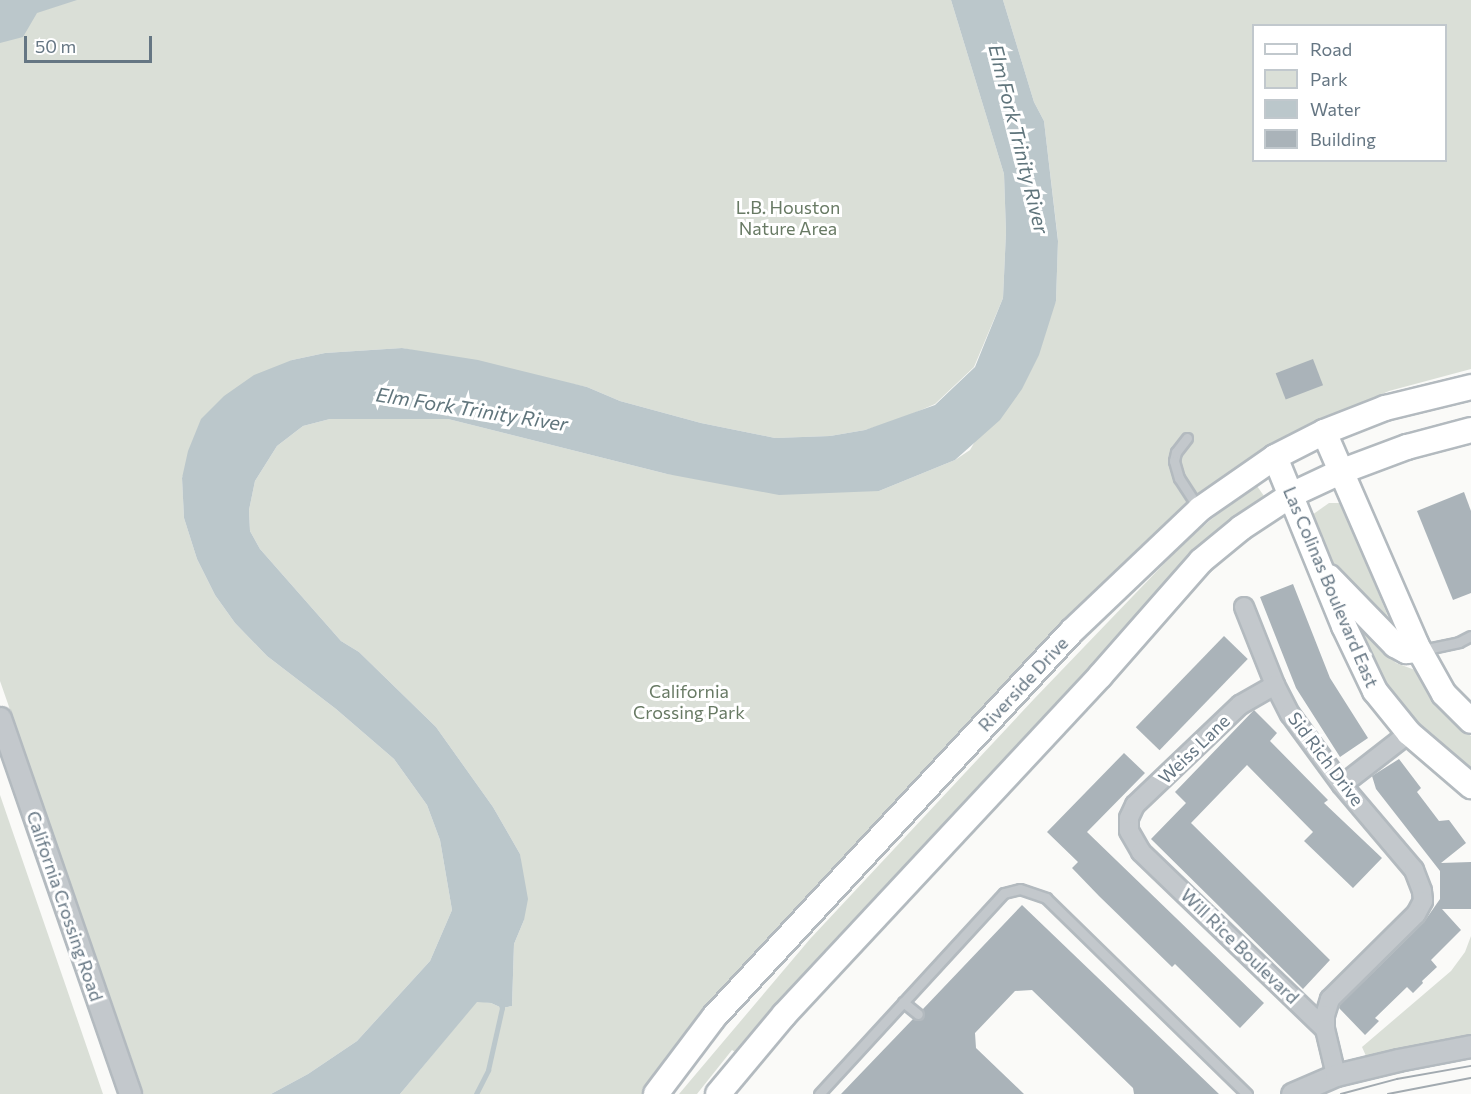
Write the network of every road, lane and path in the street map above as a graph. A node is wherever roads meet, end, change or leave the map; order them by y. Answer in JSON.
{"nodes":[{"id":1,"x":1471,"y":387,"type":"edge"},
{"id":2,"x":1471,"y":430,"type":"edge"},
{"id":3,"x":1324,"y":432,"type":"junction"},
{"id":4,"x":1187,"y":438,"type":"dead end"},
{"id":5,"x":1275,"y":457,"type":"junction"},
{"id":6,"x":1340,"y":472,"type":"junction"},
{"id":7,"x":1291,"y":495,"type":"junction"},
{"id":8,"x":1200,"y":509,"type":"junction"},
{"id":9,"x":1323,"y":572,"type":"junction"},
{"id":10,"x":1244,"y":607,"type":"dead end"},
{"id":11,"x":1471,"y":636,"type":"edge"},
{"id":12,"x":1419,"y":650,"type":"junction"},
{"id":13,"x":1275,"y":685,"type":"junction"},
{"id":14,"x":0,"y":718,"type":"edge"},
{"id":15,"x":1471,"y":721,"type":"edge"},
{"id":16,"x":1409,"y":733,"type":"junction"},
{"id":17,"x":1342,"y":785,"type":"junction"},
{"id":18,"x":1471,"y":786,"type":"edge"},
{"id":19,"x":1128,"y":826,"type":"joint"},
{"id":20,"x":903,"y":1002,"type":"junction"},
{"id":21,"x":918,"y":1014,"type":"dead end"},
{"id":22,"x":1325,"y":1029,"type":"junction"},
{"id":23,"x":1471,"y":1046,"type":"edge"},
{"id":24,"x":1336,"y":1075,"type":"junction"},
{"id":25,"x":129,"y":1094,"type":"edge"},
{"id":26,"x":656,"y":1094,"type":"edge"},
{"id":27,"x":718,"y":1094,"type":"edge"},
{"id":28,"x":819,"y":1094,"type":"edge"},
{"id":29,"x":1247,"y":1094,"type":"edge"},
{"id":30,"x":1292,"y":1094,"type":"edge"}],
"edges":[{"from":1,"to":3,"type":"main road","name":"Riverside Drive"},
{"from":2,"to":6,"type":"main road"},
{"from":3,"to":5,"type":"main road","name":"Riverside Drive"},
{"from":3,"to":6,"type":"main road"},
{"from":4,"to":8,"type":"lane"},
{"from":5,"to":7,"type":"main road","name":"Las Colinas Boulevard East"},
{"from":5,"to":8,"type":"main road","name":"Riverside Drive"},
{"from":6,"to":7,"type":"main road"},
{"from":6,"to":12,"type":"main road"},
{"from":7,"to":9,"type":"main road","name":"Las Colinas Boulevard East"},
{"from":7,"to":27,"type":"main road"},
{"from":8,"to":26,"type":"main road","name":"Riverside Drive"},
{"from":9,"to":12,"type":"main road"},
{"from":9,"to":16,"type":"main road","name":"Las Colinas Boulevard East"},
{"from":10,"to":13,"type":"street","name":"Sid Rich Drive"},
{"from":11,"to":12,"type":"lane"},
{"from":12,"to":15,"type":"main road"},
{"from":13,"to":17,"type":"street","name":"Sid Rich Drive"},
{"from":13,"to":19,"type":"street","name":"Weiss Lane"},
{"from":14,"to":25,"type":"street","name":"California Crossing Road"},
{"from":16,"to":17,"type":"street"},
{"from":16,"to":18,"type":"main road","name":"Las Colinas Boulevard East"},
{"from":17,"to":22,"type":"street","name":"Sid Rich Drive"},
{"from":19,"to":22,"type":"street","name":"Will Rice Boulevard"},
{"from":20,"to":21,"type":"lane"},
{"from":20,"to":28,"type":"lane"},
{"from":20,"to":29,"type":"lane"},
{"from":22,"to":24,"type":"street"},
{"from":23,"to":24,"type":"street"},
{"from":24,"to":30,"type":"street"}]}
